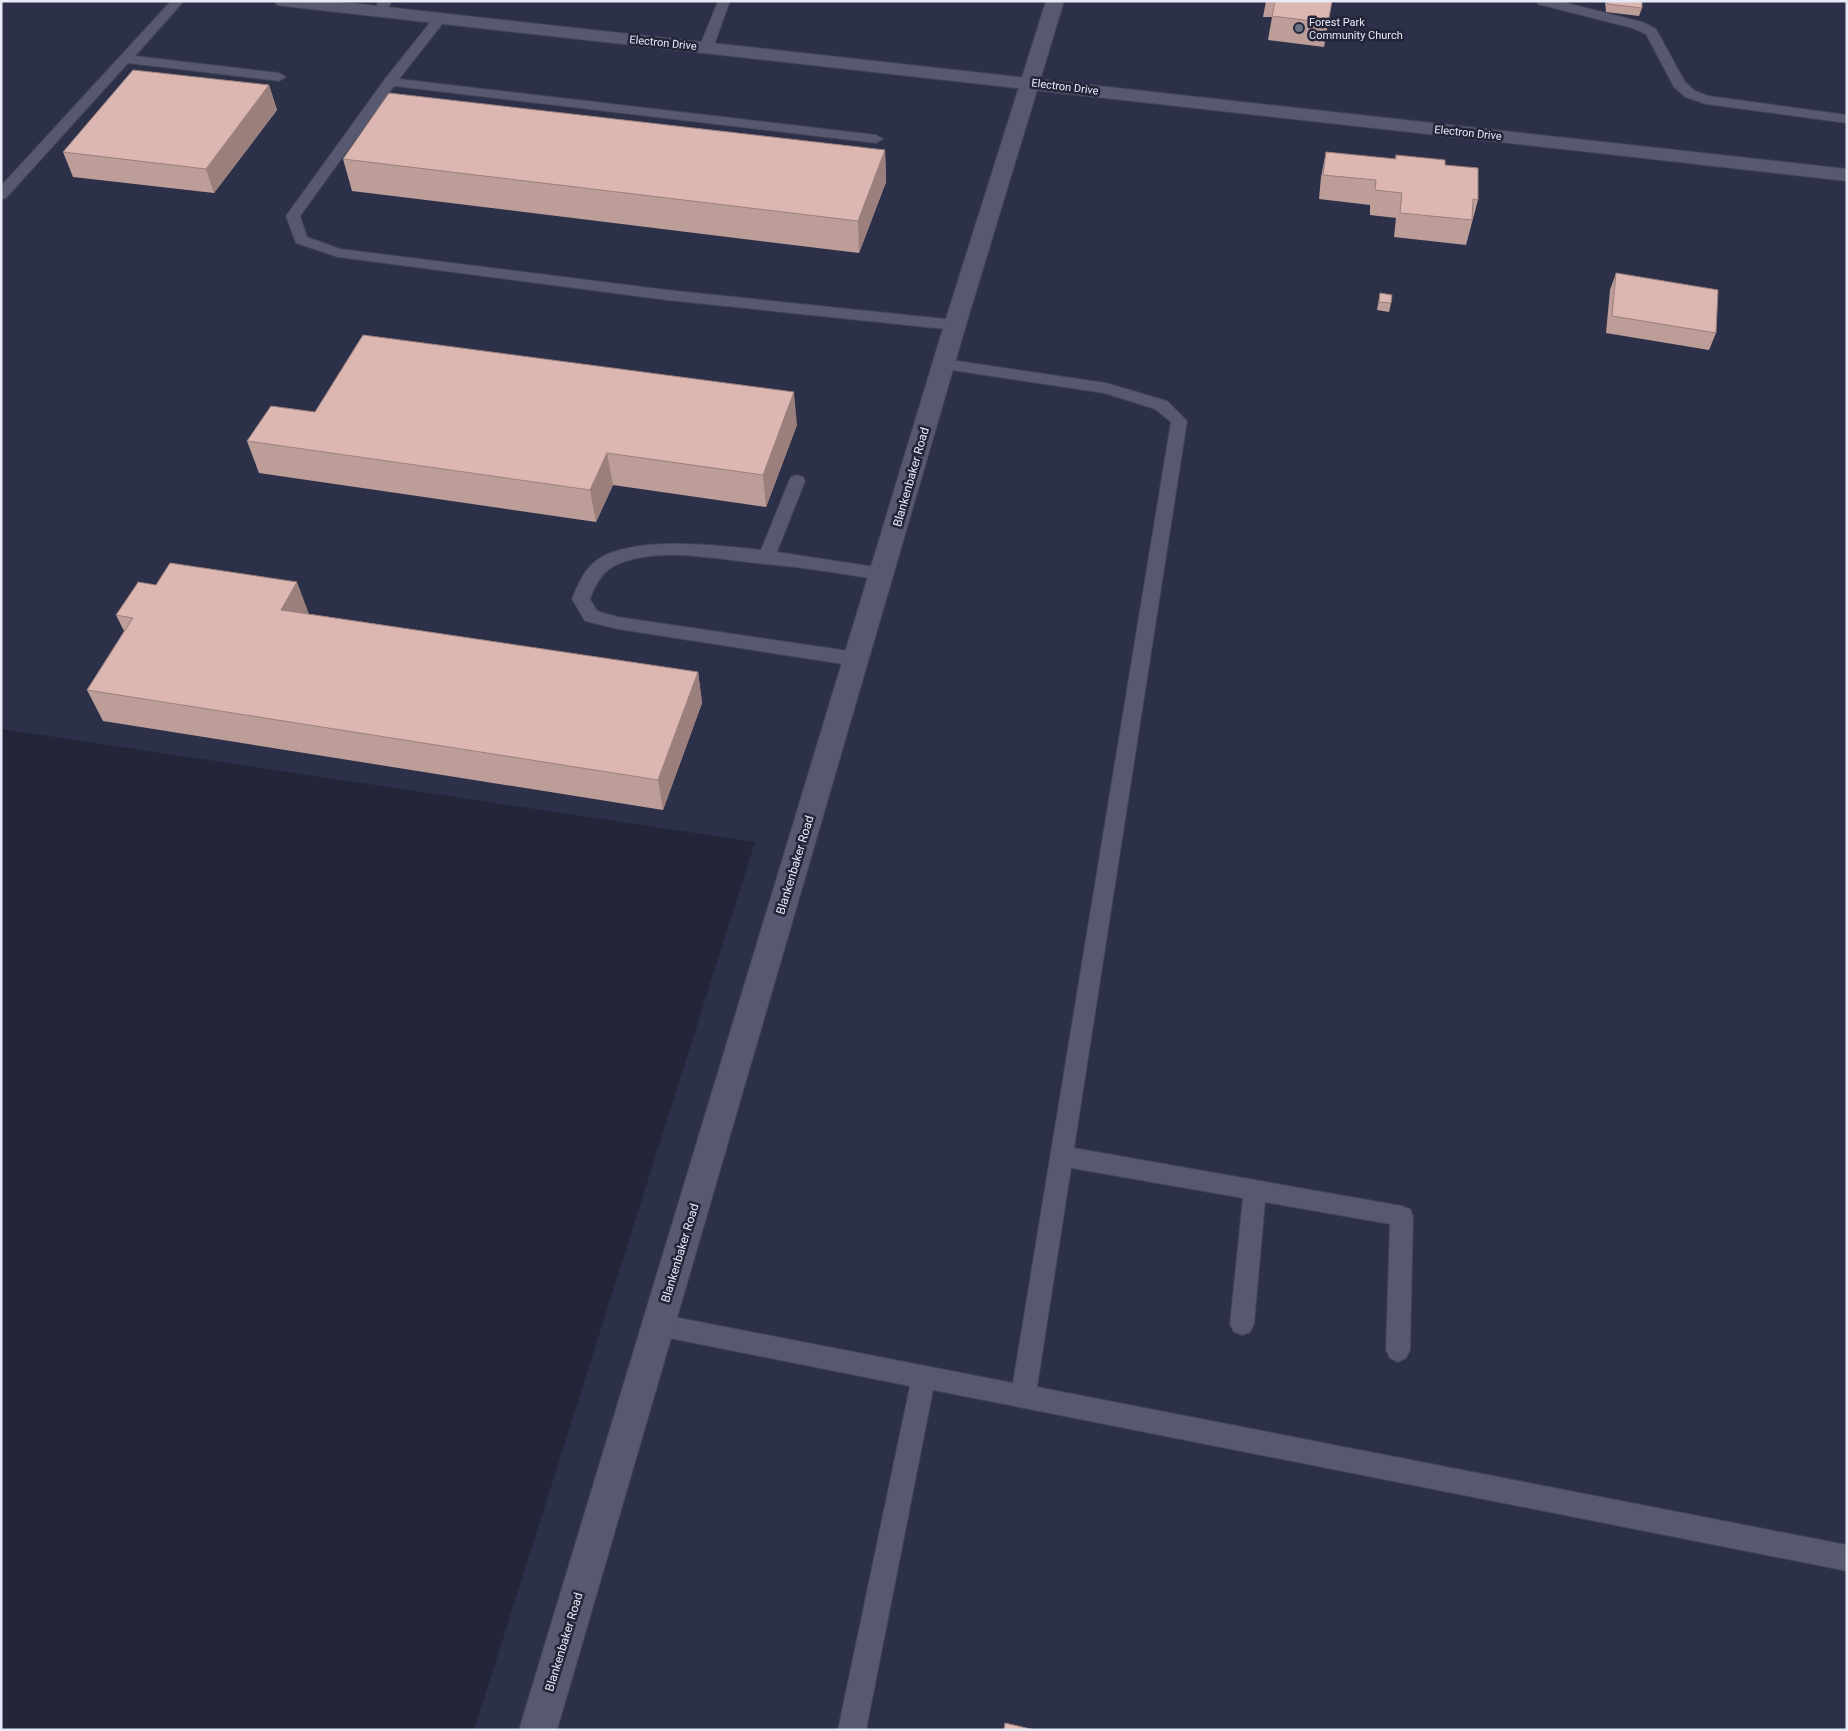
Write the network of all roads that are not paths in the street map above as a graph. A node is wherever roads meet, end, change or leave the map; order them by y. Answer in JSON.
{"nodes":[{"id":1,"x":178,"y":1,"type":"edge"},
{"id":2,"x":283,"y":1,"type":"edge"},
{"id":3,"x":724,"y":1,"type":"edge"},
{"id":4,"x":1055,"y":1,"type":"edge"},
{"id":5,"x":1543,"y":1,"type":"edge"},
{"id":6,"x":382,"y":6,"type":"edge"},
{"id":7,"x":441,"y":18,"type":"junction"},
{"id":8,"x":706,"y":48,"type":"junction"},
{"id":9,"x":126,"y":58,"type":"junction"},
{"id":10,"x":279,"y":77,"type":"dead end"},
{"id":11,"x":390,"y":82,"type":"junction"},
{"id":12,"x":1030,"y":83,"type":"junction"},
{"id":13,"x":1847,"y":119,"type":"edge"},
{"id":14,"x":876,"y":139,"type":"dead end"},
{"id":15,"x":1847,"y":175,"type":"edge"},
{"id":16,"x":1,"y":194,"type":"edge"},
{"id":17,"x":955,"y":326,"type":"junction"},
{"id":18,"x":944,"y":364,"type":"junction"},
{"id":19,"x":797,"y":481,"type":"dead end"},
{"id":20,"x":766,"y":558,"type":"junction"},
{"id":21,"x":882,"y":574,"type":"junction"},
{"id":22,"x":856,"y":659,"type":"junction"},
{"id":23,"x":1062,"y":1156,"type":"junction"},
{"id":24,"x":1255,"y":1190,"type":"junction"},
{"id":25,"x":1242,"y":1324,"type":"dead end"},
{"id":26,"x":659,"y":1325,"type":"junction"},
{"id":27,"x":1398,"y":1350,"type":"dead end"},
{"id":28,"x":924,"y":1376,"type":"junction"},
{"id":29,"x":1023,"y":1396,"type":"junction"},
{"id":30,"x":1847,"y":1558,"type":"edge"},
{"id":31,"x":538,"y":1730,"type":"edge"},
{"id":32,"x":852,"y":1730,"type":"edge"}],
"edges":[{"from":1,"to":9,"type":"lane"},
{"from":2,"to":6,"type":"street","name":"Electron Drive"},
{"from":3,"to":8,"type":"lane"},
{"from":4,"to":12,"type":"street","name":"Blankenbaker Road"},
{"from":5,"to":13,"type":"lane"},
{"from":6,"to":7,"type":"street","name":"Electron Drive"},
{"from":7,"to":8,"type":"street","name":"Electron Drive"},
{"from":7,"to":11,"type":"lane"},
{"from":8,"to":12,"type":"street","name":"Electron Drive"},
{"from":9,"to":10,"type":"lane"},
{"from":9,"to":16,"type":"lane"},
{"from":11,"to":14,"type":"lane"},
{"from":11,"to":17,"type":"lane"},
{"from":12,"to":15,"type":"street","name":"Electron Drive"},
{"from":12,"to":17,"type":"street","name":"Blankenbaker Road"},
{"from":17,"to":18,"type":"street","name":"Blankenbaker Road"},
{"from":18,"to":21,"type":"street","name":"Blankenbaker Road"},
{"from":18,"to":23,"type":"lane"},
{"from":19,"to":20,"type":"lane"},
{"from":20,"to":21,"type":"lane"},
{"from":20,"to":22,"type":"lane"},
{"from":21,"to":22,"type":"street","name":"Blankenbaker Road"},
{"from":22,"to":26,"type":"street","name":"Blankenbaker Road"},
{"from":23,"to":24,"type":"lane"},
{"from":23,"to":29,"type":"lane"},
{"from":24,"to":25,"type":"lane"},
{"from":24,"to":27,"type":"lane"},
{"from":26,"to":28,"type":"lane"},
{"from":26,"to":31,"type":"street","name":"Blankenbaker Road"},
{"from":28,"to":29,"type":"lane"},
{"from":28,"to":32,"type":"lane"},
{"from":29,"to":30,"type":"lane"}]}
